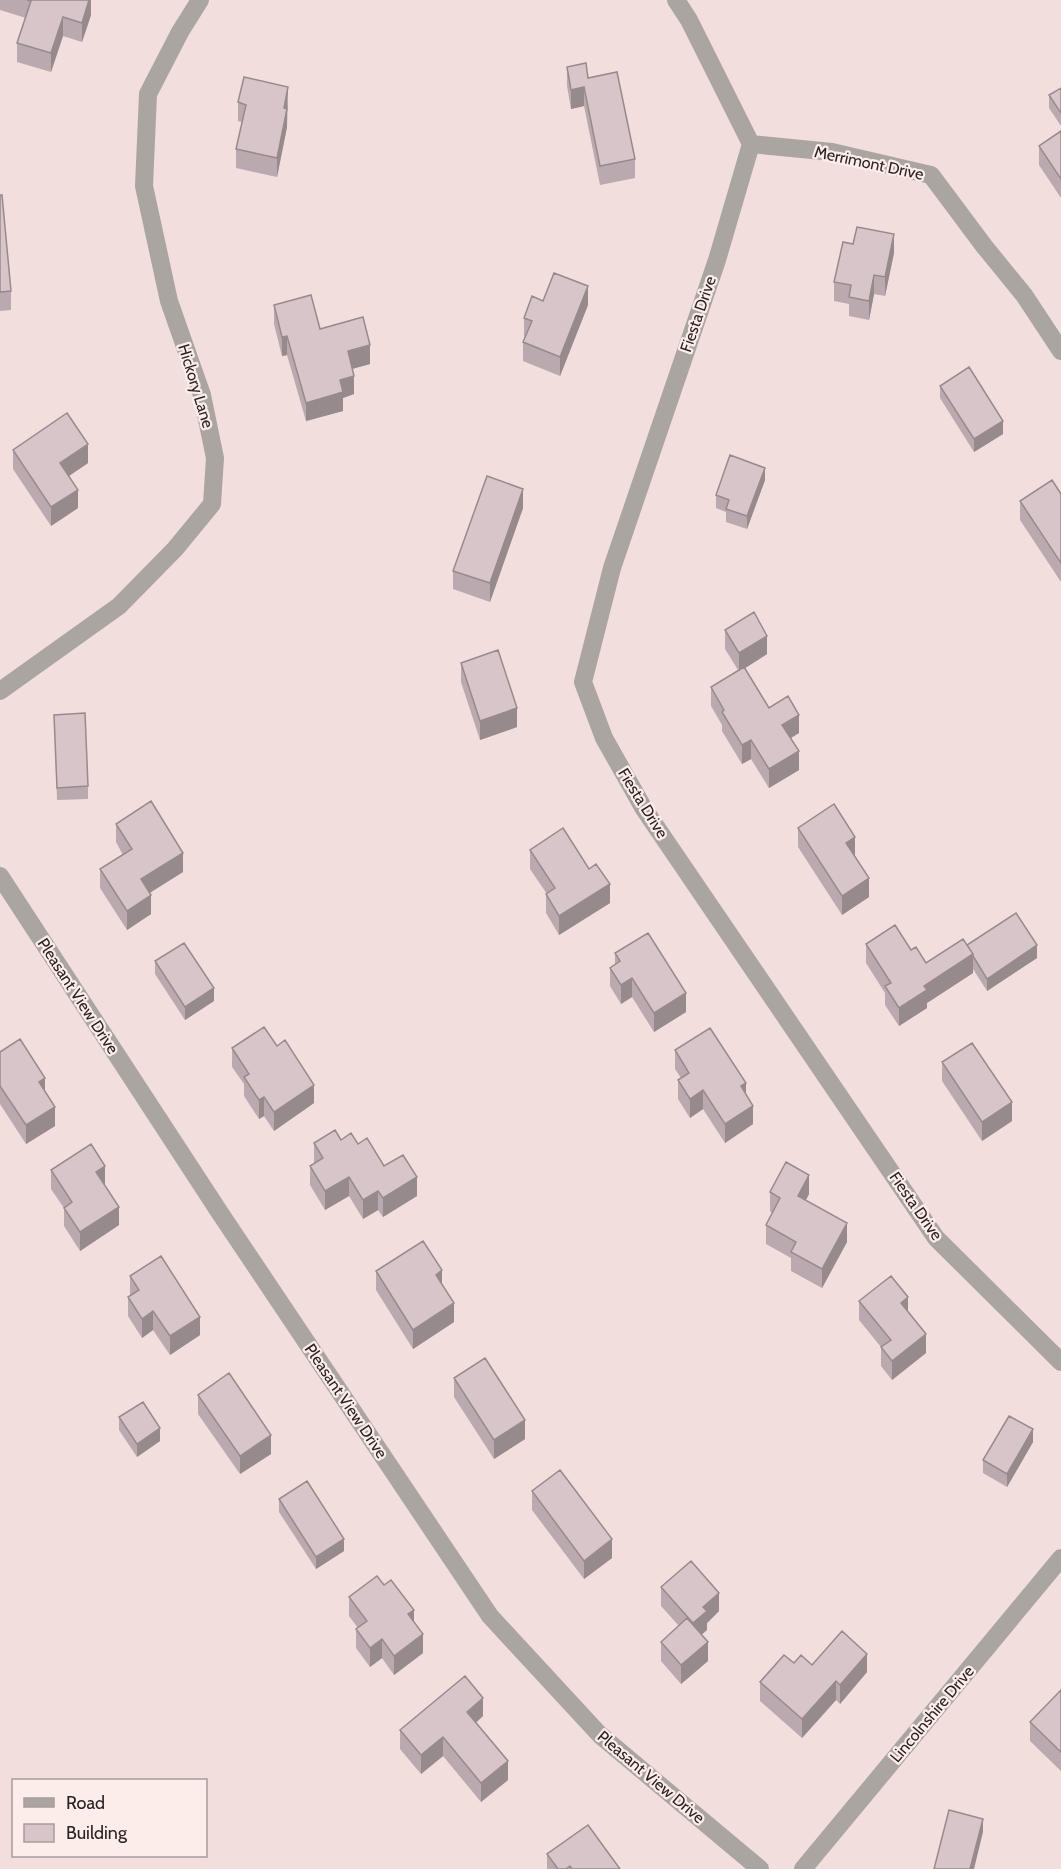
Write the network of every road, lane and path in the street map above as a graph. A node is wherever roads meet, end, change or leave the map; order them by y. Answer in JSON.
{"nodes":[{"id":1,"x":200,"y":0,"type":"edge"},
{"id":2,"x":676,"y":0,"type":"edge"},
{"id":3,"x":751,"y":144,"type":"junction"},
{"id":4,"x":1061,"y":351,"type":"edge"},
{"id":5,"x":0,"y":691,"type":"edge"},
{"id":6,"x":0,"y":876,"type":"edge"},
{"id":7,"x":1061,"y":1362,"type":"edge"},
{"id":8,"x":1061,"y":1558,"type":"edge"},
{"id":9,"x":760,"y":1869,"type":"edge"},
{"id":10,"x":803,"y":1869,"type":"edge"}],
"edges":[{"from":1,"to":5,"type":"street","name":"Hickory Lane"},
{"from":2,"to":3,"type":"street"},
{"from":3,"to":4,"type":"street","name":"Merrimont Drive"},
{"from":3,"to":7,"type":"street","name":"Fiesta Drive"},
{"from":6,"to":9,"type":"street","name":"Pleasant View Drive"},
{"from":8,"to":10,"type":"street","name":"Lincolnshire Drive"}]}
